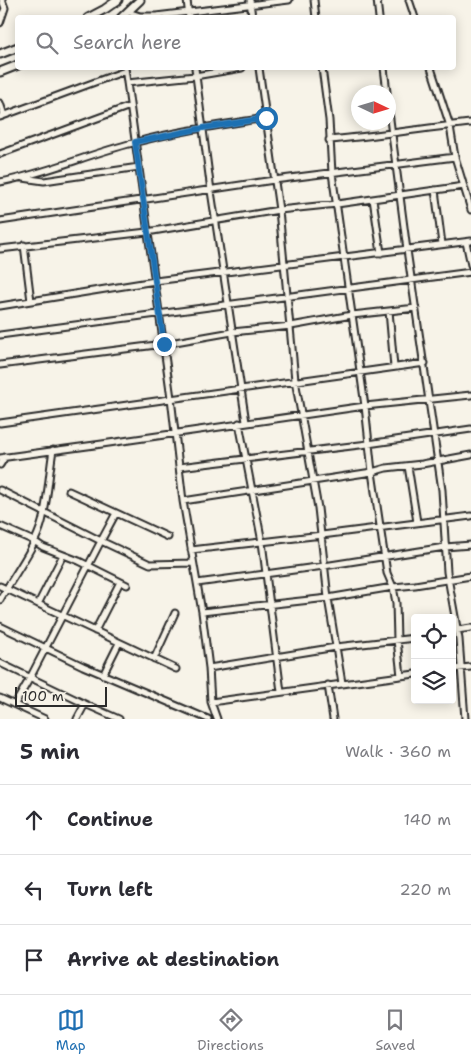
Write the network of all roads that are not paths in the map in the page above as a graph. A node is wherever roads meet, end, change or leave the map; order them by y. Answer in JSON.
{"nodes":[{"id":1,"x":2,"y":0,"type":"edge"},
{"id":2,"x":118,"y":0,"type":"edge"},
{"id":3,"x":140,"y":0,"type":"edge"},
{"id":4,"x":187,"y":0,"type":"edge"},
{"id":5,"x":289,"y":0,"type":"edge"},
{"id":6,"x":314,"y":0,"type":"edge"},
{"id":7,"x":377,"y":0,"type":"edge"},
{"id":8,"x":409,"y":0,"type":"edge"},
{"id":9,"x":250,"y":2,"type":"edge"},
{"id":10,"x":128,"y":12,"type":"junction"},
{"id":11,"x":94,"y":15,"type":"edge"},
{"id":12,"x":124,"y":15,"type":"edge"},
{"id":13,"x":142,"y":15,"type":"edge"},
{"id":14,"x":189,"y":15,"type":"edge"},
{"id":15,"x":252,"y":15,"type":"edge"},
{"id":16,"x":316,"y":15,"type":"edge"},
{"id":17,"x":379,"y":15,"type":"edge"},
{"id":18,"x":414,"y":15,"type":"edge"},
{"id":19,"x":0,"y":23,"type":"edge"},
{"id":20,"x":15,"y":48,"type":"edge"},
{"id":21,"x":0,"y":54,"type":"edge"},
{"id":22,"x":15,"y":66,"type":"edge"},
{"id":23,"x":122,"y":70,"type":"edge"},
{"id":24,"x":125,"y":70,"type":"edge"},
{"id":25,"x":194,"y":70,"type":"edge"},
{"id":26,"x":230,"y":70,"type":"edge"},
{"id":27,"x":259,"y":70,"type":"edge"},
{"id":28,"x":322,"y":70,"type":"edge"},
{"id":29,"x":384,"y":70,"type":"edge"},
{"id":30,"x":432,"y":70,"type":"edge"},
{"id":31,"x":0,"y":72,"type":"edge"},
{"id":32,"x":195,"y":76,"type":"junction"},
{"id":33,"x":127,"y":83,"type":"junction"},
{"id":34,"x":386,"y":85,"type":"edge"},
{"id":35,"x":0,"y":103,"type":"edge"},
{"id":36,"x":130,"y":106,"type":"junction"},
{"id":37,"x":2,"y":116,"type":"edge"},
{"id":38,"x":266,"y":118,"type":"junction"},
{"id":39,"x":471,"y":123,"type":"edge"},
{"id":40,"x":450,"y":126,"type":"junction"},
{"id":41,"x":203,"y":128,"type":"junction"},
{"id":42,"x":392,"y":132,"type":"junction"},
{"id":43,"x":329,"y":140,"type":"junction"},
{"id":44,"x":135,"y":142,"type":"junction"},
{"id":45,"x":0,"y":154,"type":"edge"},
{"id":46,"x":455,"y":157,"type":"junction"},
{"id":47,"x":396,"y":163,"type":"junction"},
{"id":48,"x":139,"y":167,"type":"junction"},
{"id":49,"x":332,"y":173,"type":"junction"},
{"id":50,"x":22,"y":178,"type":"junction"},
{"id":51,"x":274,"y":180,"type":"junction"},
{"id":52,"x":0,"y":182,"type":"edge"},
{"id":53,"x":464,"y":186,"type":"junction"},
{"id":54,"x":211,"y":190,"type":"junction"},
{"id":55,"x":435,"y":190,"type":"junction"},
{"id":56,"x":400,"y":196,"type":"junction"},
{"id":57,"x":373,"y":199,"type":"junction"},
{"id":58,"x":143,"y":200,"type":"junction"},
{"id":59,"x":337,"y":204,"type":"junction"},
{"id":60,"x":278,"y":210,"type":"junction"},
{"id":61,"x":471,"y":210,"type":"edge"},
{"id":62,"x":216,"y":220,"type":"junction"},
{"id":63,"x":0,"y":221,"type":"edge"},
{"id":64,"x":147,"y":232,"type":"junction"},
{"id":65,"x":468,"y":242,"type":"edge"},
{"id":66,"x":442,"y":244,"type":"junction"},
{"id":67,"x":24,"y":245,"type":"junction"},
{"id":68,"x":0,"y":248,"type":"edge"},
{"id":69,"x":407,"y":250,"type":"junction"},
{"id":70,"x":381,"y":253,"type":"junction"},
{"id":71,"x":344,"y":258,"type":"junction"},
{"id":72,"x":284,"y":264,"type":"junction"},
{"id":73,"x":471,"y":265,"type":"edge"},
{"id":74,"x":223,"y":272,"type":"junction"},
{"id":75,"x":471,"y":272,"type":"edge"},
{"id":76,"x":412,"y":280,"type":"junction"},
{"id":77,"x":155,"y":282,"type":"junction"},
{"id":78,"x":348,"y":289,"type":"junction"},
{"id":79,"x":288,"y":296,"type":"junction"},
{"id":80,"x":30,"y":301,"type":"junction"},
{"id":81,"x":228,"y":304,"type":"junction"},
{"id":82,"x":0,"y":306,"type":"edge"},
{"id":83,"x":416,"y":308,"type":"junction"},
{"id":84,"x":389,"y":311,"type":"junction"},
{"id":85,"x":159,"y":314,"type":"junction"},
{"id":86,"x":352,"y":315,"type":"junction"},
{"id":87,"x":291,"y":326,"type":"junction"},
{"id":88,"x":232,"y":332,"type":"junction"},
{"id":89,"x":0,"y":335,"type":"edge"},
{"id":90,"x":164,"y":344,"type":"junction"},
{"id":91,"x":425,"y":363,"type":"junction"},
{"id":92,"x":0,"y":365,"type":"edge"},
{"id":93,"x":394,"y":367,"type":"junction"},
{"id":94,"x":360,"y":371,"type":"junction"},
{"id":95,"x":295,"y":380,"type":"junction"},
{"id":96,"x":241,"y":388,"type":"junction"},
{"id":97,"x":471,"y":395,"type":"edge"},
{"id":98,"x":171,"y":398,"type":"junction"},
{"id":99,"x":428,"y":398,"type":"junction"},
{"id":100,"x":365,"y":406,"type":"junction"},
{"id":101,"x":301,"y":415,"type":"junction"},
{"id":102,"x":0,"y":422,"type":"edge"},
{"id":103,"x":246,"y":422,"type":"junction"},
{"id":104,"x":239,"y":423,"type":"junction"},
{"id":105,"x":471,"y":429,"type":"edge"},
{"id":106,"x":176,"y":434,"type":"junction"},
{"id":107,"x":433,"y":435,"type":"junction"},
{"id":108,"x":368,"y":444,"type":"junction"},
{"id":109,"x":53,"y":450,"type":"junction"},
{"id":110,"x":308,"y":451,"type":"junction"},
{"id":111,"x":471,"y":455,"type":"edge"},
{"id":112,"x":2,"y":457,"type":"edge"},
{"id":113,"x":246,"y":458,"type":"junction"},
{"id":114,"x":439,"y":461,"type":"junction"},
{"id":115,"x":471,"y":462,"type":"edge"},
{"id":116,"x":0,"y":465,"type":"edge"},
{"id":117,"x":408,"y":466,"type":"junction"},
{"id":118,"x":179,"y":468,"type":"junction"},
{"id":119,"x":372,"y":472,"type":"junction"},
{"id":120,"x":314,"y":480,"type":"junction"},
{"id":121,"x":0,"y":490,"type":"edge"},
{"id":122,"x":69,"y":491,"type":"dead end"},
{"id":123,"x":252,"y":491,"type":"junction"},
{"id":124,"x":183,"y":502,"type":"junction"},
{"id":125,"x":43,"y":513,"type":"junction"},
{"id":126,"x":116,"y":513,"type":"junction"},
{"id":127,"x":471,"y":516,"type":"edge"},
{"id":128,"x":443,"y":519,"type":"junction"},
{"id":129,"x":417,"y":522,"type":"junction"},
{"id":130,"x":2,"y":527,"type":"edge"},
{"id":131,"x":380,"y":527,"type":"junction"},
{"id":132,"x":0,"y":534,"type":"edge"},
{"id":133,"x":322,"y":536,"type":"junction"},
{"id":134,"x":168,"y":538,"type":"dead end"},
{"id":135,"x":34,"y":541,"type":"junction"},
{"id":136,"x":101,"y":541,"type":"junction"},
{"id":137,"x":262,"y":542,"type":"junction"},
{"id":138,"x":471,"y":546,"type":"edge"},
{"id":139,"x":445,"y":547,"type":"junction"},
{"id":140,"x":191,"y":550,"type":"junction"},
{"id":141,"x":63,"y":555,"type":"junction"},
{"id":142,"x":385,"y":557,"type":"junction"},
{"id":143,"x":193,"y":563,"type":"junction"},
{"id":144,"x":88,"y":566,"type":"junction"},
{"id":145,"x":324,"y":566,"type":"junction"},
{"id":146,"x":265,"y":573,"type":"junction"},
{"id":147,"x":471,"y":576,"type":"edge"},
{"id":148,"x":448,"y":580,"type":"junction"},
{"id":149,"x":120,"y":582,"type":"junction"},
{"id":150,"x":198,"y":583,"type":"junction"},
{"id":151,"x":127,"y":585,"type":"dead end"},
{"id":152,"x":0,"y":586,"type":"edge"},
{"id":153,"x":393,"y":587,"type":"junction"},
{"id":154,"x":6,"y":589,"type":"junction"},
{"id":155,"x":328,"y":598,"type":"junction"},
{"id":156,"x":0,"y":600,"type":"edge"},
{"id":157,"x":38,"y":604,"type":"junction"},
{"id":158,"x":270,"y":604,"type":"junction"},
{"id":159,"x":202,"y":612,"type":"junction"},
{"id":160,"x":175,"y":613,"type":"dead end"},
{"id":161,"x":453,"y":614,"type":"edge"},
{"id":162,"x":62,"y":616,"type":"junction"},
{"id":163,"x":0,"y":626,"type":"edge"},
{"id":164,"x":471,"y":628,"type":"edge"},
{"id":165,"x":95,"y":631,"type":"junction"},
{"id":166,"x":456,"y":632,"type":"edge"},
{"id":167,"x":411,"y":638,"type":"edge"},
{"id":168,"x":397,"y":640,"type":"junction"},
{"id":169,"x":119,"y":643,"type":"junction"},
{"id":170,"x":46,"y":647,"type":"junction"},
{"id":171,"x":336,"y":647,"type":"junction"},
{"id":172,"x":277,"y":657,"type":"junction"},
{"id":173,"x":154,"y":659,"type":"junction"},
{"id":174,"x":0,"y":663,"type":"edge"},
{"id":175,"x":471,"y":667,"type":"edge"},
{"id":176,"x":209,"y":668,"type":"junction"},
{"id":177,"x":462,"y":668,"type":"junction"},
{"id":178,"x":176,"y":669,"type":"dead end"},
{"id":179,"x":456,"y":669,"type":"edge"},
{"id":180,"x":103,"y":675,"type":"junction"},
{"id":181,"x":411,"y":675,"type":"edge"},
{"id":182,"x":401,"y":676,"type":"junction"},
{"id":183,"x":30,"y":678,"type":"junction"},
{"id":184,"x":342,"y":683,"type":"junction"},
{"id":185,"x":328,"y":685,"type":"junction"},
{"id":186,"x":281,"y":692,"type":"junction"},
{"id":187,"x":0,"y":698,"type":"edge"},
{"id":188,"x":211,"y":702,"type":"junction"},
{"id":189,"x":15,"y":704,"type":"junction"},
{"id":190,"x":85,"y":704,"type":"junction"},
{"id":191,"x":46,"y":719,"type":"edge"},
{"id":192,"x":77,"y":719,"type":"edge"},
{"id":193,"x":119,"y":719,"type":"edge"},
{"id":194,"x":208,"y":719,"type":"edge"},
{"id":195,"x":217,"y":719,"type":"edge"},
{"id":196,"x":333,"y":719,"type":"edge"},
{"id":197,"x":465,"y":719,"type":"edge"}],
"edges":[{"from":1,"to":19,"type":"street"},
{"from":2,"to":11,"type":"main road"},
{"from":3,"to":10,"type":"main road"},
{"from":4,"to":14,"type":"street"},
{"from":5,"to":9,"type":"street"},
{"from":6,"to":16,"type":"street"},
{"from":7,"to":17,"type":"street"},
{"from":8,"to":18,"type":"street"},
{"from":9,"to":14,"type":"street"},
{"from":9,"to":15,"type":"street"},
{"from":10,"to":12,"type":"main road"},
{"from":10,"to":13,"type":"street"},
{"from":20,"to":21,"type":"main road"},
{"from":22,"to":31,"type":"main road"},
{"from":23,"to":37,"type":"street"},
{"from":24,"to":33,"type":"street"},
{"from":25,"to":32,"type":"street"},
{"from":26,"to":32,"type":"street"},
{"from":27,"to":38,"type":"street"},
{"from":28,"to":43,"type":"street"},
{"from":29,"to":34,"type":"street"},
{"from":30,"to":40,"type":"street"},
{"from":32,"to":33,"type":"street"},
{"from":32,"to":41,"type":"street"},
{"from":33,"to":36,"type":"street"},
{"from":35,"to":37,"type":"street"},
{"from":36,"to":44,"type":"street"},
{"from":36,"to":45,"type":"street"},
{"from":38,"to":41,"type":"street"},
{"from":38,"to":51,"type":"street"},
{"from":39,"to":40,"type":"street"},
{"from":40,"to":42,"type":"street"},
{"from":40,"to":46,"type":"street"},
{"from":41,"to":44,"type":"street"},
{"from":41,"to":54,"type":"street"},
{"from":42,"to":43,"type":"street"},
{"from":42,"to":47,"type":"street"},
{"from":43,"to":49,"type":"street"},
{"from":44,"to":48,"type":"street"},
{"from":44,"to":50,"type":"street"},
{"from":46,"to":47,"type":"street"},
{"from":46,"to":53,"type":"street"},
{"from":47,"to":49,"type":"street"},
{"from":47,"to":56,"type":"street"},
{"from":48,"to":50,"type":"street"},
{"from":48,"to":58,"type":"street"},
{"from":49,"to":51,"type":"street"},
{"from":49,"to":59,"type":"street"},
{"from":50,"to":52,"type":"street"},
{"from":51,"to":54,"type":"street"},
{"from":51,"to":60,"type":"street"},
{"from":53,"to":55,"type":"street"},
{"from":53,"to":61,"type":"street"},
{"from":54,"to":58,"type":"street"},
{"from":54,"to":62,"type":"street"},
{"from":55,"to":56,"type":"street"},
{"from":55,"to":66,"type":"street"},
{"from":56,"to":57,"type":"street"},
{"from":56,"to":69,"type":"street"},
{"from":57,"to":59,"type":"street"},
{"from":57,"to":70,"type":"street"},
{"from":58,"to":63,"type":"street"},
{"from":58,"to":64,"type":"street"},
{"from":59,"to":60,"type":"street"},
{"from":59,"to":71,"type":"street"},
{"from":60,"to":62,"type":"street"},
{"from":60,"to":72,"type":"street"},
{"from":62,"to":64,"type":"street"},
{"from":62,"to":74,"type":"street"},
{"from":64,"to":67,"type":"street"},
{"from":64,"to":77,"type":"street"},
{"from":65,"to":66,"type":"street"},
{"from":65,"to":73,"type":"street"},
{"from":66,"to":69,"type":"street"},
{"from":67,"to":68,"type":"street"},
{"from":67,"to":80,"type":"street"},
{"from":69,"to":70,"type":"street"},
{"from":69,"to":76,"type":"street"},
{"from":70,"to":71,"type":"street"},
{"from":71,"to":72,"type":"street"},
{"from":71,"to":78,"type":"street"},
{"from":72,"to":74,"type":"street"},
{"from":72,"to":79,"type":"street"},
{"from":74,"to":77,"type":"street"},
{"from":74,"to":81,"type":"street"},
{"from":75,"to":76,"type":"street"},
{"from":76,"to":78,"type":"street"},
{"from":76,"to":83,"type":"street"},
{"from":77,"to":80,"type":"street"},
{"from":77,"to":85,"type":"street"},
{"from":78,"to":79,"type":"street"},
{"from":78,"to":86,"type":"street"},
{"from":79,"to":81,"type":"street"},
{"from":79,"to":87,"type":"street"},
{"from":80,"to":82,"type":"street"},
{"from":81,"to":85,"type":"street"},
{"from":81,"to":88,"type":"street"},
{"from":83,"to":84,"type":"street"},
{"from":83,"to":91,"type":"street"},
{"from":84,"to":86,"type":"street"},
{"from":84,"to":93,"type":"street"},
{"from":85,"to":89,"type":"street"},
{"from":85,"to":90,"type":"street"},
{"from":86,"to":87,"type":"street"},
{"from":86,"to":94,"type":"street"},
{"from":87,"to":88,"type":"street"},
{"from":87,"to":95,"type":"street"},
{"from":88,"to":90,"type":"street"},
{"from":88,"to":96,"type":"street"},
{"from":90,"to":92,"type":"street"},
{"from":90,"to":98,"type":"street"},
{"from":91,"to":93,"type":"street"},
{"from":91,"to":99,"type":"street"},
{"from":93,"to":94,"type":"street"},
{"from":94,"to":95,"type":"street"},
{"from":94,"to":100,"type":"street"},
{"from":95,"to":96,"type":"street"},
{"from":95,"to":101,"type":"street"},
{"from":96,"to":98,"type":"street"},
{"from":96,"to":103,"type":"street"},
{"from":97,"to":99,"type":"street"},
{"from":98,"to":102,"type":"street"},
{"from":98,"to":106,"type":"street"},
{"from":99,"to":100,"type":"street"},
{"from":99,"to":107,"type":"street"},
{"from":100,"to":101,"type":"street"},
{"from":100,"to":108,"type":"street"},
{"from":101,"to":103,"type":"street"},
{"from":101,"to":110,"type":"street"},
{"from":103,"to":104,"type":"street"},
{"from":104,"to":106,"type":"street"},
{"from":104,"to":113,"type":"street"},
{"from":105,"to":107,"type":"street"},
{"from":106,"to":109,"type":"street"},
{"from":106,"to":118,"type":"street"},
{"from":107,"to":108,"type":"street"},
{"from":107,"to":114,"type":"street"},
{"from":108,"to":110,"type":"street"},
{"from":108,"to":119,"type":"street"},
{"from":109,"to":112,"type":"street"},
{"from":109,"to":125,"type":"street"},
{"from":110,"to":113,"type":"street"},
{"from":110,"to":120,"type":"street"},
{"from":111,"to":114,"type":"street"},
{"from":111,"to":115,"type":"street"},
{"from":112,"to":116,"type":"street"},
{"from":113,"to":118,"type":"street"},
{"from":113,"to":123,"type":"street"},
{"from":114,"to":117,"type":"street"},
{"from":114,"to":128,"type":"street"},
{"from":117,"to":119,"type":"street"},
{"from":117,"to":129,"type":"street"},
{"from":118,"to":124,"type":"street"},
{"from":119,"to":120,"type":"street"},
{"from":119,"to":131,"type":"street"},
{"from":120,"to":123,"type":"street"},
{"from":120,"to":133,"type":"street"},
{"from":121,"to":125,"type":"street"},
{"from":122,"to":126,"type":"street"},
{"from":123,"to":124,"type":"street"},
{"from":123,"to":137,"type":"street"},
{"from":124,"to":140,"type":"street"},
{"from":125,"to":135,"type":"street"},
{"from":125,"to":136,"type":"street"},
{"from":126,"to":134,"type":"street"},
{"from":126,"to":136,"type":"street"},
{"from":127,"to":128,"type":"street"},
{"from":128,"to":129,"type":"street"},
{"from":128,"to":139,"type":"street"},
{"from":129,"to":131,"type":"street"},
{"from":130,"to":132,"type":"street"},
{"from":130,"to":135,"type":"street"},
{"from":131,"to":133,"type":"street"},
{"from":131,"to":142,"type":"street"},
{"from":133,"to":137,"type":"street"},
{"from":133,"to":145,"type":"street"},
{"from":135,"to":141,"type":"street"},
{"from":135,"to":154,"type":"street"},
{"from":136,"to":143,"type":"street"},
{"from":136,"to":144,"type":"street"},
{"from":137,"to":140,"type":"street"},
{"from":137,"to":146,"type":"street"},
{"from":138,"to":139,"type":"street"},
{"from":139,"to":142,"type":"street"},
{"from":139,"to":148,"type":"street"},
{"from":140,"to":143,"type":"street"},
{"from":141,"to":144,"type":"street"},
{"from":141,"to":157,"type":"street"},
{"from":142,"to":145,"type":"street"},
{"from":142,"to":153,"type":"street"},
{"from":143,"to":150,"type":"street"},
{"from":144,"to":149,"type":"street"},
{"from":144,"to":162,"type":"street"},
{"from":145,"to":146,"type":"street"},
{"from":145,"to":155,"type":"street"},
{"from":146,"to":150,"type":"street"},
{"from":146,"to":158,"type":"street"},
{"from":147,"to":148,"type":"street"},
{"from":148,"to":153,"type":"street"},
{"from":148,"to":161,"type":"street"},
{"from":149,"to":151,"type":"street"},
{"from":149,"to":165,"type":"street"},
{"from":150,"to":159,"type":"street"},
{"from":152,"to":154,"type":"street"},
{"from":153,"to":155,"type":"street"},
{"from":153,"to":168,"type":"street"},
{"from":154,"to":156,"type":"street"},
{"from":154,"to":157,"type":"street"},
{"from":155,"to":158,"type":"street"},
{"from":155,"to":171,"type":"street"},
{"from":157,"to":162,"type":"street"},
{"from":158,"to":159,"type":"street"},
{"from":158,"to":172,"type":"street"},
{"from":159,"to":176,"type":"street"},
{"from":160,"to":173,"type":"street"},
{"from":162,"to":165,"type":"street"},
{"from":162,"to":170,"type":"street"},
{"from":163,"to":170,"type":"street"},
{"from":164,"to":166,"type":"street"},
{"from":165,"to":169,"type":"street"},
{"from":166,"to":177,"type":"street"},
{"from":167,"to":168,"type":"street"},
{"from":168,"to":171,"type":"street"},
{"from":168,"to":182,"type":"street"},
{"from":169,"to":173,"type":"street"},
{"from":169,"to":180,"type":"street"},
{"from":170,"to":180,"type":"street"},
{"from":170,"to":183,"type":"street"},
{"from":171,"to":172,"type":"street"},
{"from":171,"to":184,"type":"street"},
{"from":172,"to":176,"type":"street"},
{"from":172,"to":186,"type":"street"},
{"from":173,"to":178,"type":"street"},
{"from":174,"to":183,"type":"street"},
{"from":175,"to":177,"type":"street"},
{"from":176,"to":188,"type":"street"},
{"from":177,"to":179,"type":"street"},
{"from":177,"to":197,"type":"street"},
{"from":180,"to":194,"type":"street"},
{"from":181,"to":182,"type":"street"},
{"from":182,"to":184,"type":"street"},
{"from":183,"to":189,"type":"street"},
{"from":183,"to":190,"type":"street"},
{"from":184,"to":185,"type":"street"},
{"from":185,"to":186,"type":"street"},
{"from":185,"to":196,"type":"street"},
{"from":186,"to":188,"type":"street"},
{"from":187,"to":189,"type":"street"},
{"from":188,"to":195,"type":"street"},
{"from":189,"to":191,"type":"street"},
{"from":190,"to":192,"type":"street"},
{"from":190,"to":193,"type":"street"}]}
